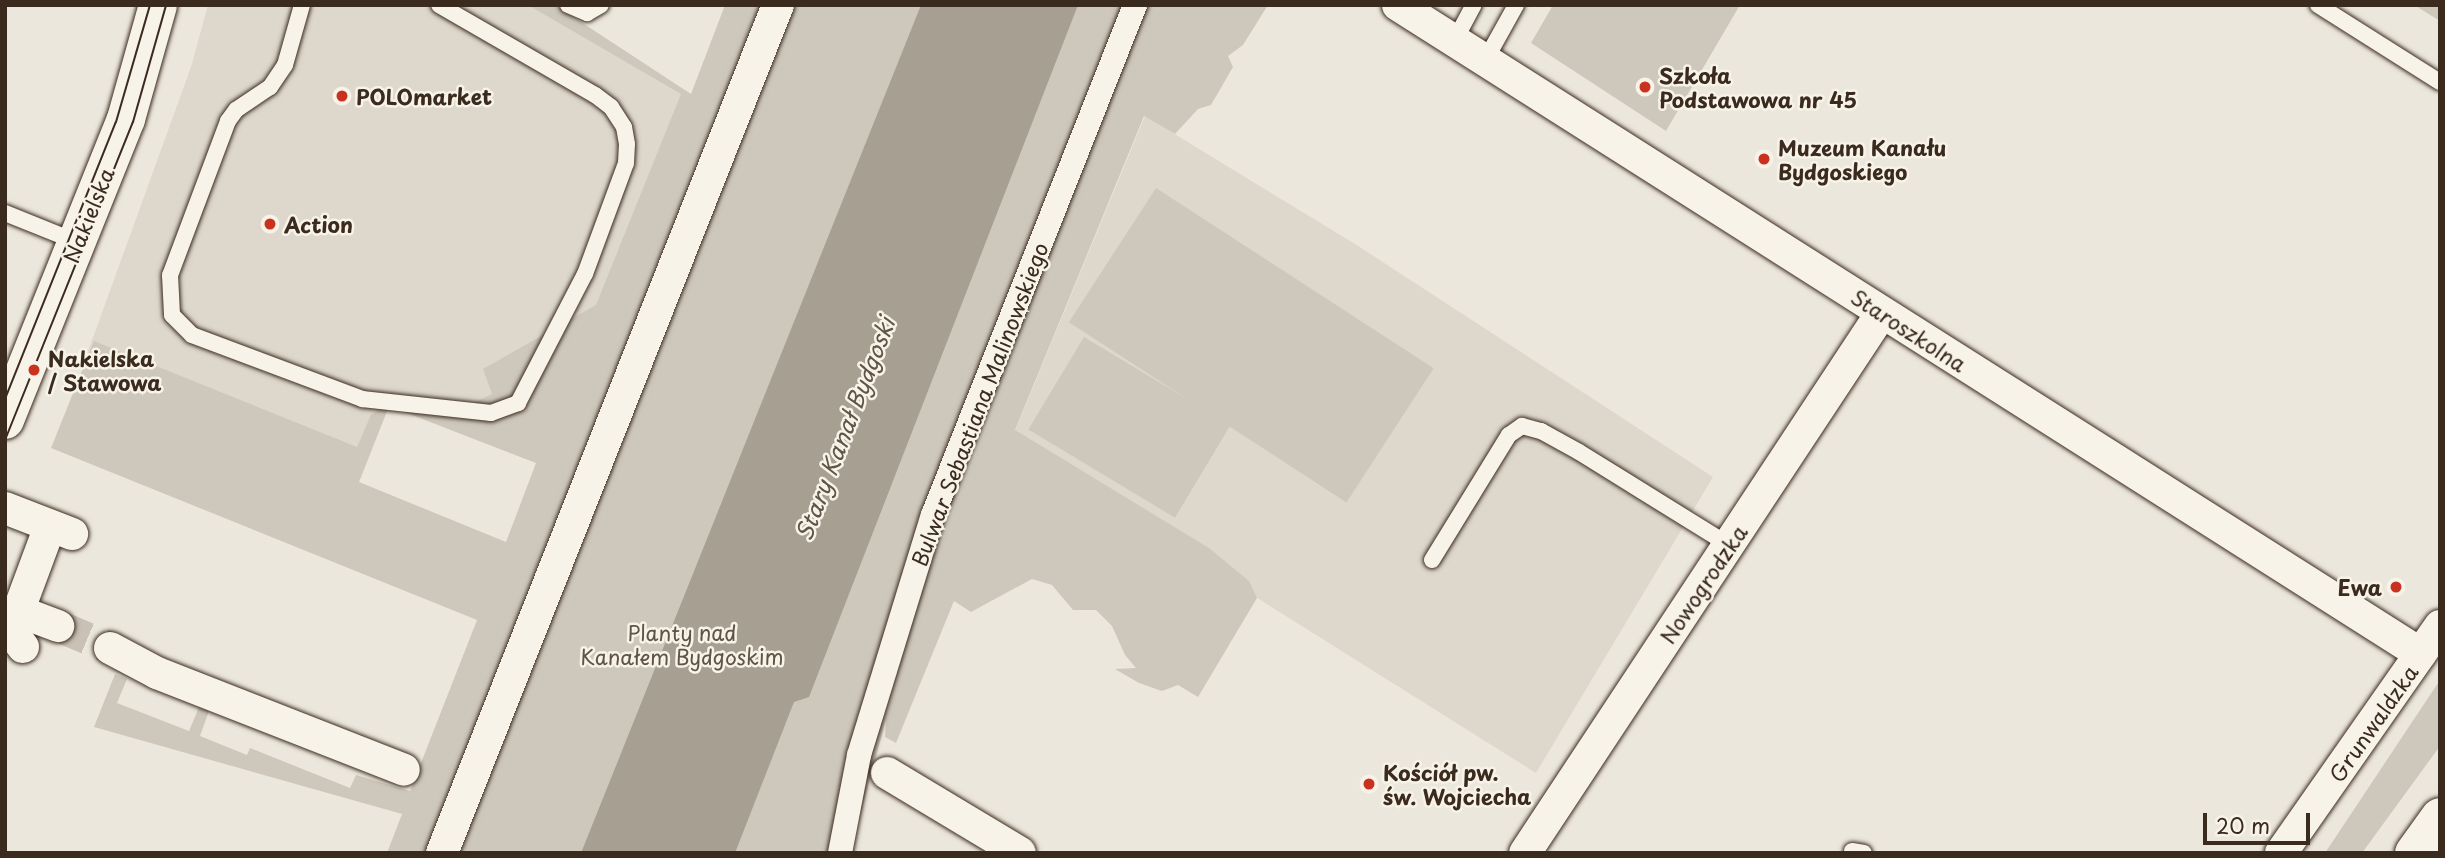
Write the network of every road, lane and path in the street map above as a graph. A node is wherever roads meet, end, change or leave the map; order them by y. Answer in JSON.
{"nodes":[{"id":1,"x":158,"y":5,"type":"edge"},
{"id":2,"x":302,"y":5,"type":"edge"},
{"id":3,"x":439,"y":5,"type":"edge"},
{"id":4,"x":568,"y":5,"type":"edge"},
{"id":5,"x":601,"y":5,"type":"edge"},
{"id":6,"x":778,"y":5,"type":"edge"},
{"id":7,"x":1135,"y":5,"type":"edge"},
{"id":8,"x":1398,"y":5,"type":"edge"},
{"id":9,"x":1474,"y":5,"type":"edge"},
{"id":10,"x":1516,"y":5,"type":"edge"},
{"id":11,"x":2318,"y":5,"type":"edge"},
{"id":12,"x":1455,"y":40,"type":"junction"},
{"id":13,"x":1486,"y":59,"type":"junction"},
{"id":14,"x":2440,"y":82,"type":"edge"},
{"id":15,"x":5,"y":213,"type":"edge"},
{"id":16,"x":77,"y":242,"type":"junction"},
{"id":17,"x":1881,"y":314,"type":"junction"},
{"id":18,"x":5,"y":421,"type":"edge"},
{"id":19,"x":5,"y":508,"type":"edge"},
{"id":20,"x":1729,"y":545,"type":"junction"},
{"id":21,"x":1432,"y":560,"type":"dead end"},
{"id":22,"x":18,"y":611,"type":"junction"},
{"id":23,"x":58,"y":626,"type":"tunnel mouth"},
{"id":24,"x":2440,"y":626,"type":"edge"},
{"id":25,"x":23,"y":647,"type":"dead end"},
{"id":26,"x":110,"y":648,"type":"tunnel mouth"},
{"id":27,"x":2421,"y":654,"type":"junction"},
{"id":28,"x":859,"y":755,"type":"junction"},
{"id":29,"x":404,"y":770,"type":"dead end"},
{"id":30,"x":887,"y":773,"type":"joint"},
{"id":31,"x":2440,"y":817,"type":"edge"},
{"id":32,"x":442,"y":853,"type":"edge"},
{"id":33,"x":840,"y":853,"type":"edge"},
{"id":34,"x":1020,"y":853,"type":"edge"},
{"id":35,"x":1525,"y":853,"type":"edge"},
{"id":36,"x":2281,"y":853,"type":"edge"},
{"id":37,"x":2414,"y":853,"type":"edge"}],
"edges":[{"from":1,"to":16,"type":"main road","name":"Nakielska"},
{"from":2,"to":3,"type":"lane"},
{"from":4,"to":5,"type":"lane"},
{"from":6,"to":32,"type":"street"},
{"from":7,"to":28,"type":"street","name":"Bulwar Sebastiana Malinowskiego"},
{"from":8,"to":12,"type":"street","name":"Staroszkolna"},
{"from":9,"to":12,"type":"lane"},
{"from":10,"to":13,"type":"lane"},
{"from":11,"to":14,"type":"lane"},
{"from":12,"to":13,"type":"street","name":"Staroszkolna"},
{"from":13,"to":17,"type":"street","name":"Staroszkolna"},
{"from":15,"to":16,"type":"lane"},
{"from":16,"to":18,"type":"main road","name":"Nakielska"},
{"from":17,"to":20,"type":"street","name":"Nowogrodzka"},
{"from":17,"to":27,"type":"street","name":"Staroszkolna"},
{"from":19,"to":22,"type":"street"},
{"from":20,"to":21,"type":"lane"},
{"from":20,"to":35,"type":"street","name":"Nowogrodzka"},
{"from":22,"to":23,"type":"street"},
{"from":22,"to":25,"type":"street"},
{"from":24,"to":27,"type":"street","name":"Grunwaldzka"},
{"from":26,"to":29,"type":"street"},
{"from":27,"to":36,"type":"street","name":"Grunwaldzka"},
{"from":28,"to":30,"type":"street"},
{"from":28,"to":33,"type":"street","name":"Bulwar Sebastiana Malinowskiego"},
{"from":30,"to":34,"type":"street"},
{"from":31,"to":37,"type":"main road"}]}
